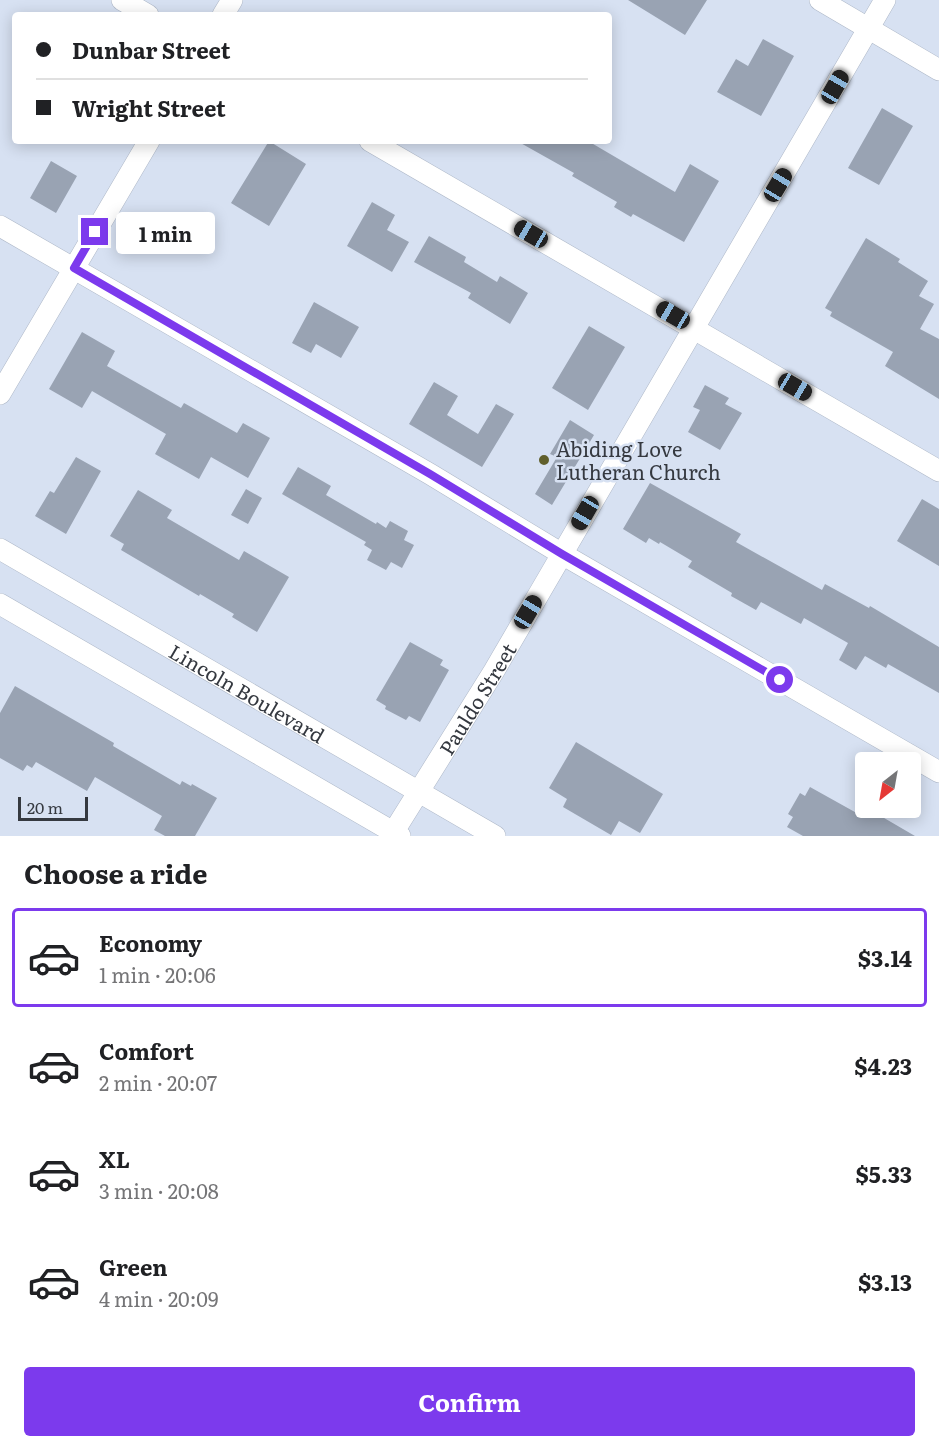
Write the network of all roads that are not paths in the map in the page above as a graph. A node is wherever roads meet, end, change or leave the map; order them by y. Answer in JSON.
{"nodes":[{"id":1,"x":122,"y":0,"type":"edge"},
{"id":2,"x":820,"y":0,"type":"edge"},
{"id":3,"x":885,"y":0,"type":"edge"},
{"id":4,"x":143,"y":12,"type":"edge"},
{"id":5,"x":869,"y":28,"type":"junction"},
{"id":6,"x":939,"y":70,"type":"edge"},
{"id":7,"x":147,"y":144,"type":"edge"},
{"id":8,"x":375,"y":144,"type":"edge"},
{"id":9,"x":0,"y":226,"type":"edge"},
{"id":10,"x":74,"y":268,"type":"junction"},
{"id":11,"x":693,"y":327,"type":"junction"},
{"id":12,"x":0,"y":394,"type":"edge"},
{"id":13,"x":939,"y":471,"type":"edge"},
{"id":14,"x":0,"y":549,"type":"edge"},
{"id":15,"x":562,"y":554,"type":"junction"},
{"id":16,"x":0,"y":604,"type":"edge"},
{"id":17,"x":939,"y":772,"type":"edge"},
{"id":18,"x":418,"y":792,"type":"junction"},
{"id":19,"x":395,"y":835,"type":"edge"},
{"id":20,"x":495,"y":836,"type":"edge"}],
"edges":[{"from":1,"to":4,"type":"street"},
{"from":2,"to":5,"type":"street"},
{"from":3,"to":5,"type":"street","name":"Pauldo Street"},
{"from":5,"to":6,"type":"street"},
{"from":5,"to":11,"type":"street","name":"Pauldo Street"},
{"from":7,"to":10,"type":"street"},
{"from":8,"to":11,"type":"street"},
{"from":9,"to":10,"type":"street"},
{"from":10,"to":12,"type":"street"},
{"from":10,"to":15,"type":"street"},
{"from":11,"to":13,"type":"street"},
{"from":11,"to":15,"type":"street","name":"Pauldo Street"},
{"from":14,"to":18,"type":"street","name":"Lincoln Boulevard"},
{"from":15,"to":17,"type":"street"},
{"from":15,"to":18,"type":"street","name":"Pauldo Street"},
{"from":16,"to":19,"type":"street"},
{"from":18,"to":19,"type":"street","name":"Pauldo Street"},
{"from":18,"to":20,"type":"street","name":"Lincoln Boulevard"}]}
